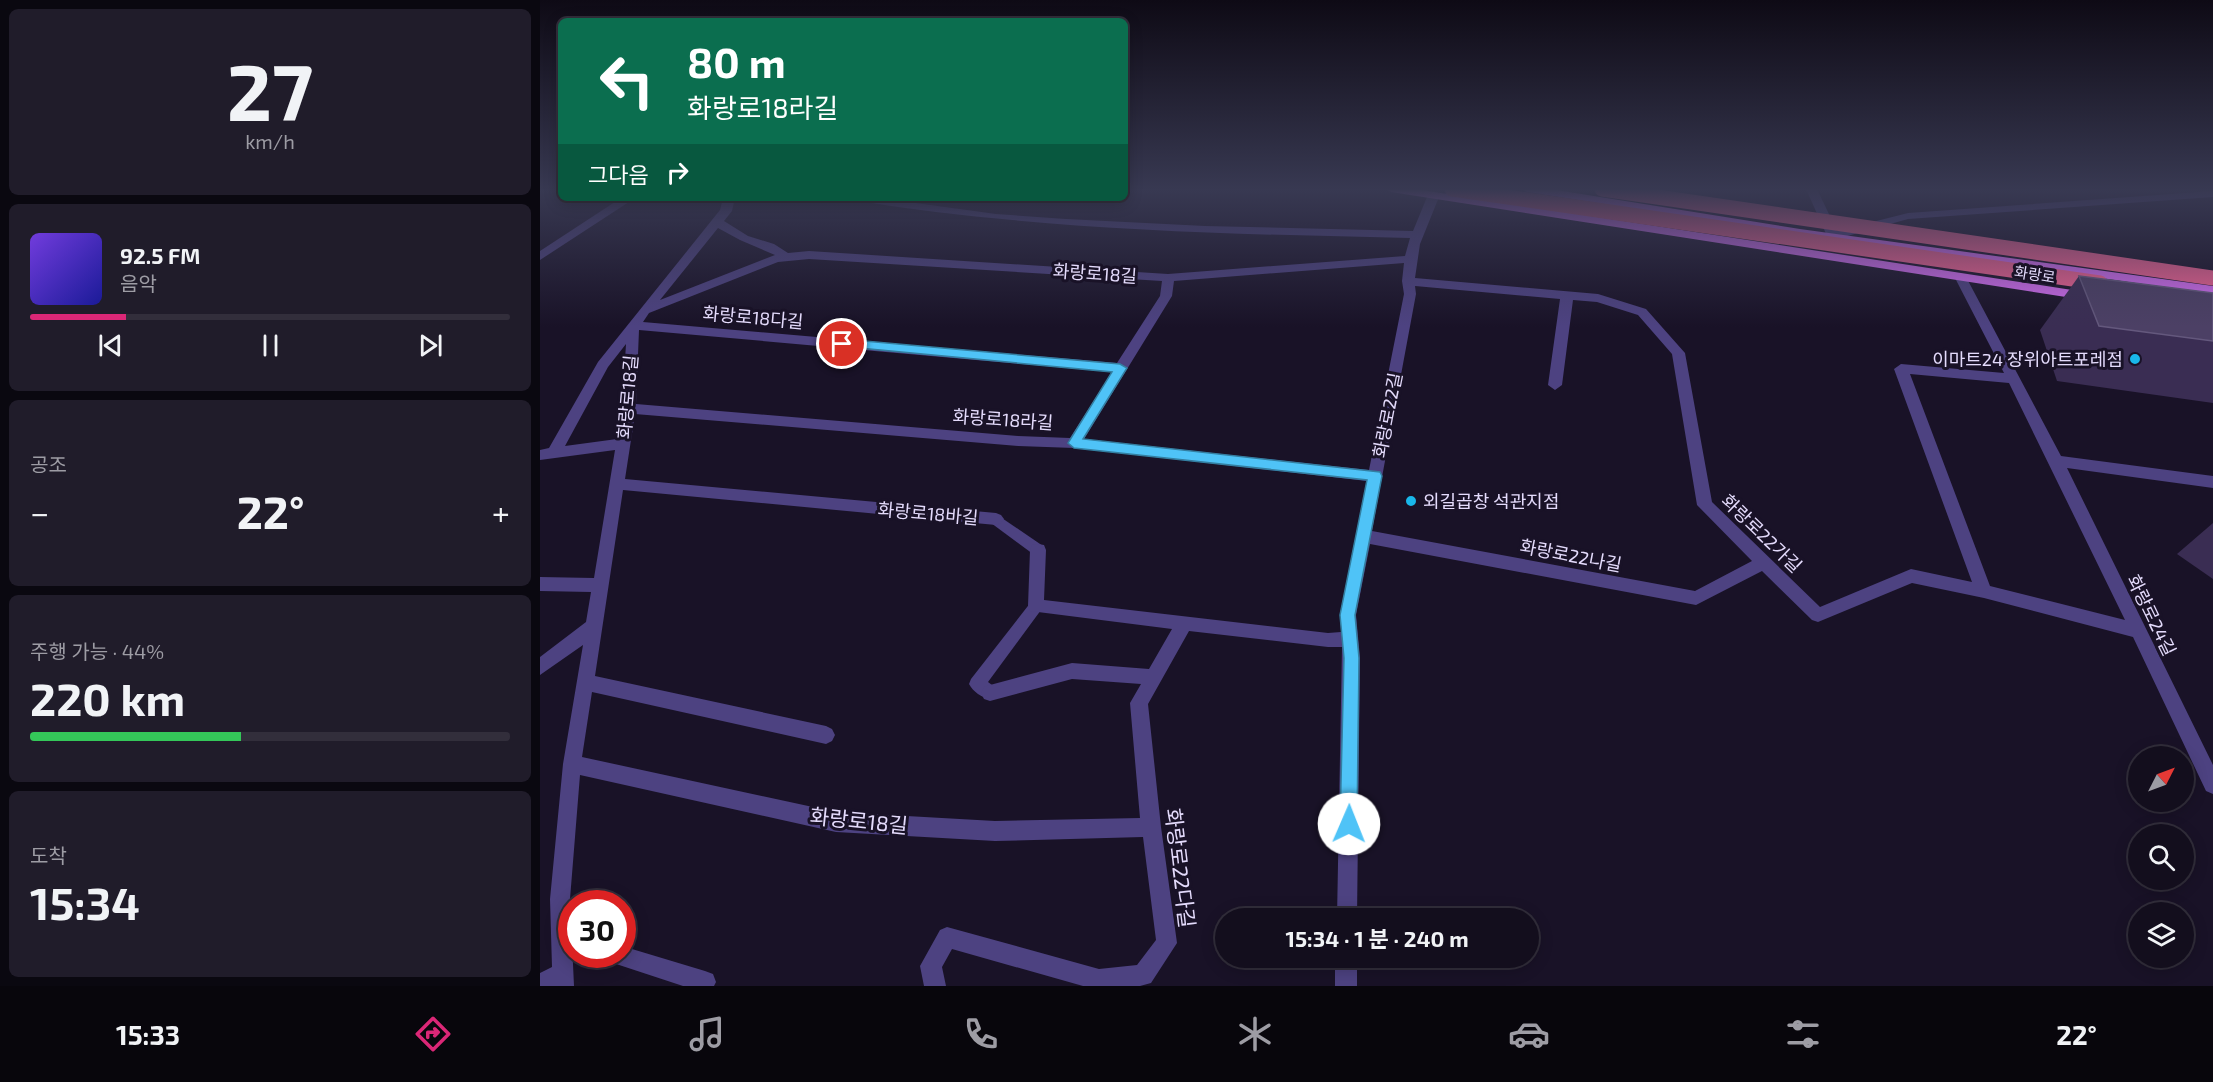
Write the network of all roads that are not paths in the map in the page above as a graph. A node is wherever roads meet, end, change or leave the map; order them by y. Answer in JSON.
{"nodes":[{"id":1,"x":572,"y":235,"type":"edge"},
{"id":2,"x":706,"y":235,"type":"edge"},
{"id":3,"x":739,"y":235,"type":"edge"},
{"id":4,"x":1415,"y":235,"type":"edge"},
{"id":5,"x":1681,"y":235,"type":"edge"},
{"id":6,"x":1767,"y":235,"type":"edge"},
{"id":7,"x":1827,"y":235,"type":"edge"},
{"id":8,"x":1837,"y":235,"type":"edge"},
{"id":9,"x":1918,"y":235,"type":"edge"},
{"id":10,"x":1833,"y":236,"type":"junction"},
{"id":11,"x":540,"y":256,"type":"edge"},
{"id":12,"x":786,"y":257,"type":"junction"},
{"id":13,"x":1410,"y":259,"type":"junction"},
{"id":14,"x":1168,"y":278,"type":"junction"},
{"id":15,"x":1961,"y":278,"type":"junction"},
{"id":16,"x":2213,"y":278,"type":"edge"},
{"id":17,"x":1408,"y":281,"type":"junction"},
{"id":18,"x":2213,"y":290,"type":"edge"},
{"id":19,"x":1567,"y":295,"type":"junction"},
{"id":20,"x":2098,"y":298,"type":"edge"},
{"id":21,"x":2213,"y":300,"type":"edge"},
{"id":22,"x":645,"y":311,"type":"junction"},
{"id":23,"x":633,"y":325,"type":"junction"},
{"id":24,"x":1120,"y":368,"type":"junction"},
{"id":25,"x":2013,"y":379,"type":"junction"},
{"id":26,"x":1555,"y":385,"type":"dead end"},
{"id":27,"x":628,"y":408,"type":"junction"},
{"id":28,"x":1074,"y":443,"type":"junction"},
{"id":29,"x":623,"y":444,"type":"junction"},
{"id":30,"x":547,"y":454,"type":"edge"},
{"id":31,"x":2056,"y":461,"type":"junction"},
{"id":32,"x":1375,"y":476,"type":"junction"},
{"id":33,"x":2213,"y":482,"type":"edge"},
{"id":34,"x":616,"y":484,"type":"junction"},
{"id":35,"x":996,"y":519,"type":"joint"},
{"id":36,"x":1363,"y":536,"type":"junction"},
{"id":37,"x":1038,"y":550,"type":"joint"},
{"id":38,"x":1764,"y":562,"type":"junction"},
{"id":39,"x":540,"y":584,"type":"edge"},
{"id":40,"x":600,"y":585,"type":"junction"},
{"id":41,"x":1984,"y":591,"type":"junction"},
{"id":42,"x":1036,"y":606,"type":"junction"},
{"id":43,"x":1184,"y":624,"type":"junction"},
{"id":44,"x":593,"y":627,"type":"junction"},
{"id":45,"x":2138,"y":631,"type":"junction"},
{"id":46,"x":1350,"y":639,"type":"junction"},
{"id":47,"x":540,"y":667,"type":"edge"},
{"id":48,"x":1155,"y":677,"type":"junction"},
{"id":49,"x":584,"y":682,"type":"junction"},
{"id":50,"x":990,"y":693,"type":"joint"},
{"id":51,"x":826,"y":735,"type":"dead end"},
{"id":52,"x":572,"y":764,"type":"junction"},
{"id":53,"x":2213,"y":785,"type":"edge"},
{"id":54,"x":1151,"y":827,"type":"junction"},
{"id":55,"x":561,"y":890,"type":"edge"},
{"id":56,"x":1347,"y":908,"type":"edge"},
{"id":57,"x":636,"y":961,"type":"edge"},
{"id":58,"x":1346,"y":968,"type":"edge"},
{"id":59,"x":562,"y":980,"type":"edge"},
{"id":60,"x":540,"y":984,"type":"edge"},
{"id":61,"x":703,"y":986,"type":"edge"},
{"id":62,"x":935,"y":986,"type":"edge"},
{"id":63,"x":1346,"y":986,"type":"edge"}],
"edges":[{"from":1,"to":11,"type":"street"},
{"from":2,"to":22,"type":"street","name":"화랑로18길"},
{"from":3,"to":12,"type":"street"},
{"from":4,"to":13,"type":"street","name":"화랑로22길"},
{"from":5,"to":15,"type":"main road","name":"화랑로"},
{"from":6,"to":21,"type":"highway","bridge":true},
{"from":7,"to":10,"type":"main road","name":"화랑로"},
{"from":8,"to":10,"type":"street","name":"화랑로"},
{"from":9,"to":16,"type":"highway","bridge":true},
{"from":10,"to":18,"type":"main road","name":"화랑로"},
{"from":12,"to":14,"type":"street","name":"화랑로18길"},
{"from":12,"to":22,"type":"street","name":"화랑로18길"},
{"from":13,"to":14,"type":"street","name":"화랑로18길"},
{"from":13,"to":17,"type":"street","name":"화랑로22길"},
{"from":14,"to":24,"type":"street"},
{"from":15,"to":20,"type":"main road","name":"화랑로"},
{"from":15,"to":25,"type":"street","name":"화랑로24길"},
{"from":17,"to":19,"type":"street","name":"화랑로22가길"},
{"from":17,"to":32,"type":"street","name":"화랑로22길"},
{"from":19,"to":26,"type":"street"},
{"from":19,"to":38,"type":"street","name":"화랑로22가길"},
{"from":22,"to":23,"type":"street","name":"화랑로18길"},
{"from":23,"to":24,"type":"street","name":"화랑로18다길"},
{"from":23,"to":27,"type":"street","name":"화랑로18길"},
{"from":23,"to":30,"type":"street","name":"화랑로18길"},
{"from":24,"to":28,"type":"street"},
{"from":25,"to":31,"type":"street","name":"화랑로24길"},
{"from":25,"to":41,"type":"street"},
{"from":27,"to":28,"type":"street","name":"화랑로18라길"},
{"from":27,"to":29,"type":"street","name":"화랑로18길"},
{"from":28,"to":32,"type":"street","name":"화랑로18라길"},
{"from":29,"to":30,"type":"street"},
{"from":29,"to":34,"type":"street","name":"화랑로18길"},
{"from":31,"to":33,"type":"street"},
{"from":31,"to":45,"type":"street","name":"화랑로24길"},
{"from":32,"to":36,"type":"street","name":"화랑로22길"},
{"from":34,"to":35,"type":"street","name":"화랑로18바길"},
{"from":34,"to":40,"type":"street","name":"화랑로18길"},
{"from":35,"to":37,"type":"lane","name":"화랑로18바길"},
{"from":36,"to":38,"type":"street","name":"화랑로22나길"},
{"from":36,"to":46,"type":"street","name":"화랑로22길"},
{"from":37,"to":42,"type":"street","name":"화랑로18바길"},
{"from":38,"to":41,"type":"street","name":"화랑로22가길"},
{"from":39,"to":40,"type":"street"},
{"from":40,"to":44,"type":"street","name":"화랑로18길"},
{"from":41,"to":45,"type":"street","name":"화랑로22가길"},
{"from":42,"to":43,"type":"street"},
{"from":42,"to":50,"type":"lane"},
{"from":43,"to":46,"type":"street"},
{"from":43,"to":48,"type":"street","name":"화랑로22다길"},
{"from":44,"to":47,"type":"street"},
{"from":44,"to":49,"type":"street","name":"화랑로18길"},
{"from":45,"to":53,"type":"street","name":"화랑로24길"},
{"from":46,"to":56,"type":"street","name":"화랑로22길"},
{"from":48,"to":50,"type":"street"},
{"from":48,"to":54,"type":"street","name":"화랑로22다길"},
{"from":49,"to":51,"type":"street"},
{"from":49,"to":52,"type":"street","name":"화랑로18길"},
{"from":52,"to":54,"type":"street","name":"화랑로18길"},
{"from":52,"to":55,"type":"street","name":"화랑로18길"},
{"from":54,"to":62,"type":"street","name":"화랑로22다길"},
{"from":57,"to":61,"type":"street"},
{"from":58,"to":63,"type":"street"},
{"from":59,"to":60,"type":"street"}]}
